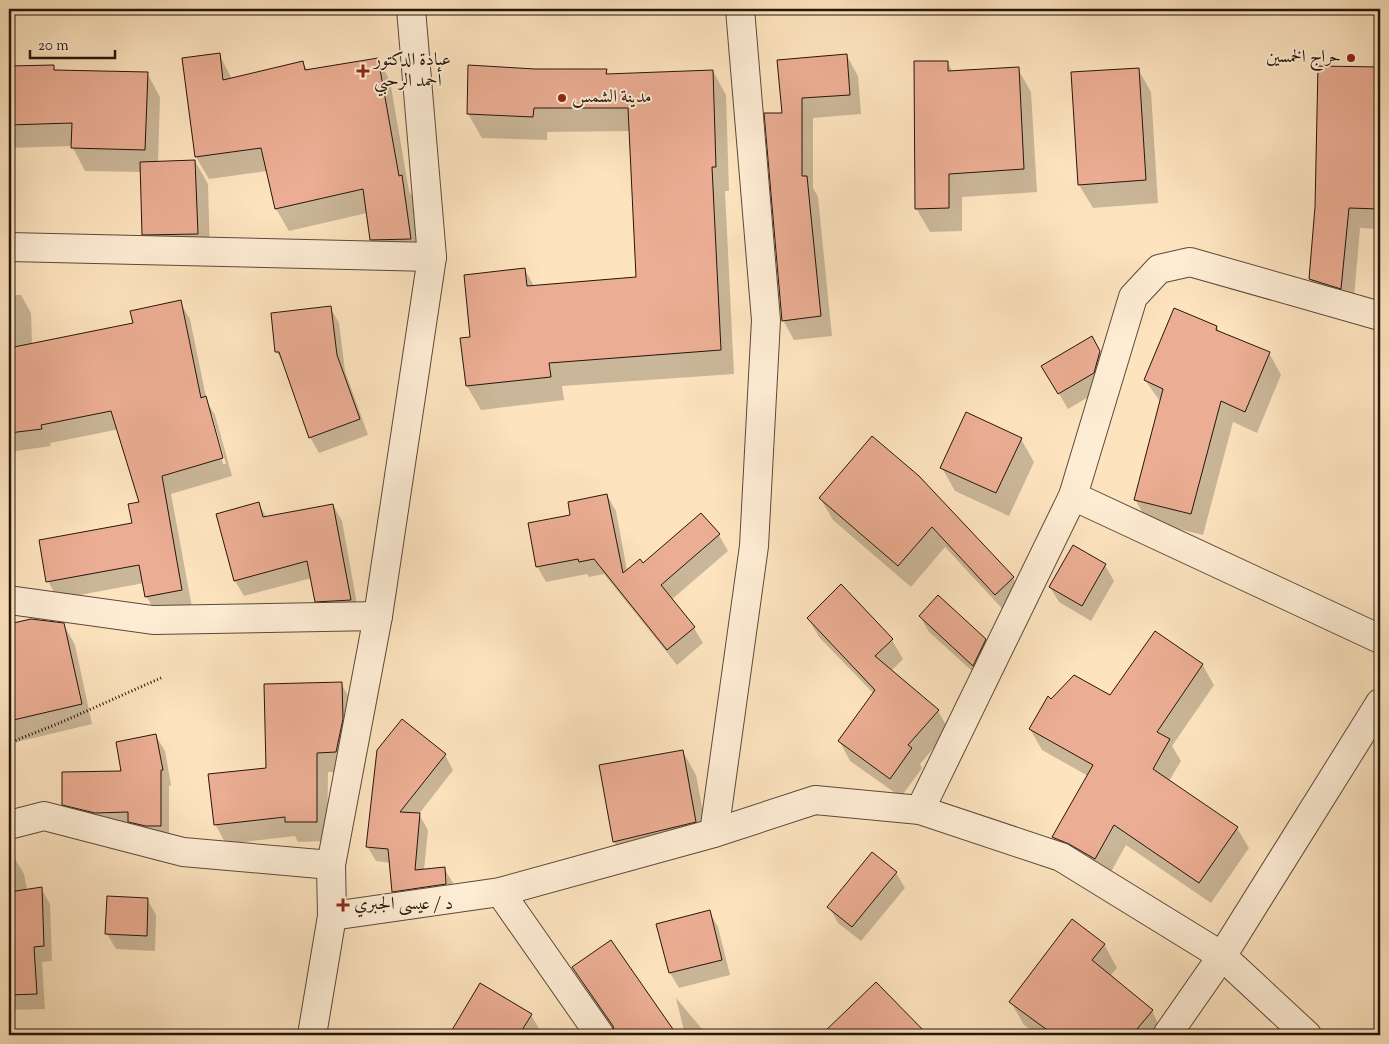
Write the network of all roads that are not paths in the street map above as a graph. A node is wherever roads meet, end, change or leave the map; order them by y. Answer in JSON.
{"nodes":[{"id":1,"x":411,"y":9,"type":"edge"},
{"id":2,"x":740,"y":9,"type":"edge"},
{"id":3,"x":9,"y":247,"type":"edge"},
{"id":4,"x":432,"y":257,"type":"junction"},
{"id":5,"x":1380,"y":316,"type":"edge"},
{"id":6,"x":1074,"y":496,"type":"junction"},
{"id":7,"x":9,"y":600,"type":"edge"},
{"id":8,"x":378,"y":616,"type":"junction"},
{"id":9,"x":1380,"y":639,"type":"edge"},
{"id":10,"x":1380,"y":703,"type":"edge"},
{"id":11,"x":920,"y":810,"type":"junction"},
{"id":12,"x":9,"y":825,"type":"edge"},
{"id":13,"x":714,"y":833,"type":"junction"},
{"id":14,"x":332,"y":865,"type":"junction"},
{"id":15,"x":500,"y":892,"type":"junction"},
{"id":16,"x":332,"y":916,"type":"junction"},
{"id":17,"x":1222,"y":956,"type":"junction"},
{"id":18,"x":312,"y":1035,"type":"edge"},
{"id":19,"x":600,"y":1035,"type":"edge"},
{"id":20,"x":1167,"y":1035,"type":"edge"},
{"id":21,"x":1307,"y":1035,"type":"edge"}],
"edges":[{"from":1,"to":4,"type":"street"},
{"from":2,"to":13,"type":"street"},
{"from":3,"to":4,"type":"street"},
{"from":4,"to":8,"type":"street"},
{"from":5,"to":6,"type":"street"},
{"from":6,"to":9,"type":"street"},
{"from":6,"to":11,"type":"street"},
{"from":7,"to":8,"type":"street"},
{"from":8,"to":14,"type":"street"},
{"from":10,"to":17,"type":"street"},
{"from":11,"to":13,"type":"street"},
{"from":11,"to":17,"type":"street"},
{"from":12,"to":14,"type":"street"},
{"from":13,"to":15,"type":"street"},
{"from":14,"to":16,"type":"street"},
{"from":15,"to":16,"type":"street"},
{"from":15,"to":19,"type":"street"},
{"from":16,"to":18,"type":"street"},
{"from":17,"to":20,"type":"street"},
{"from":17,"to":21,"type":"street"}]}
